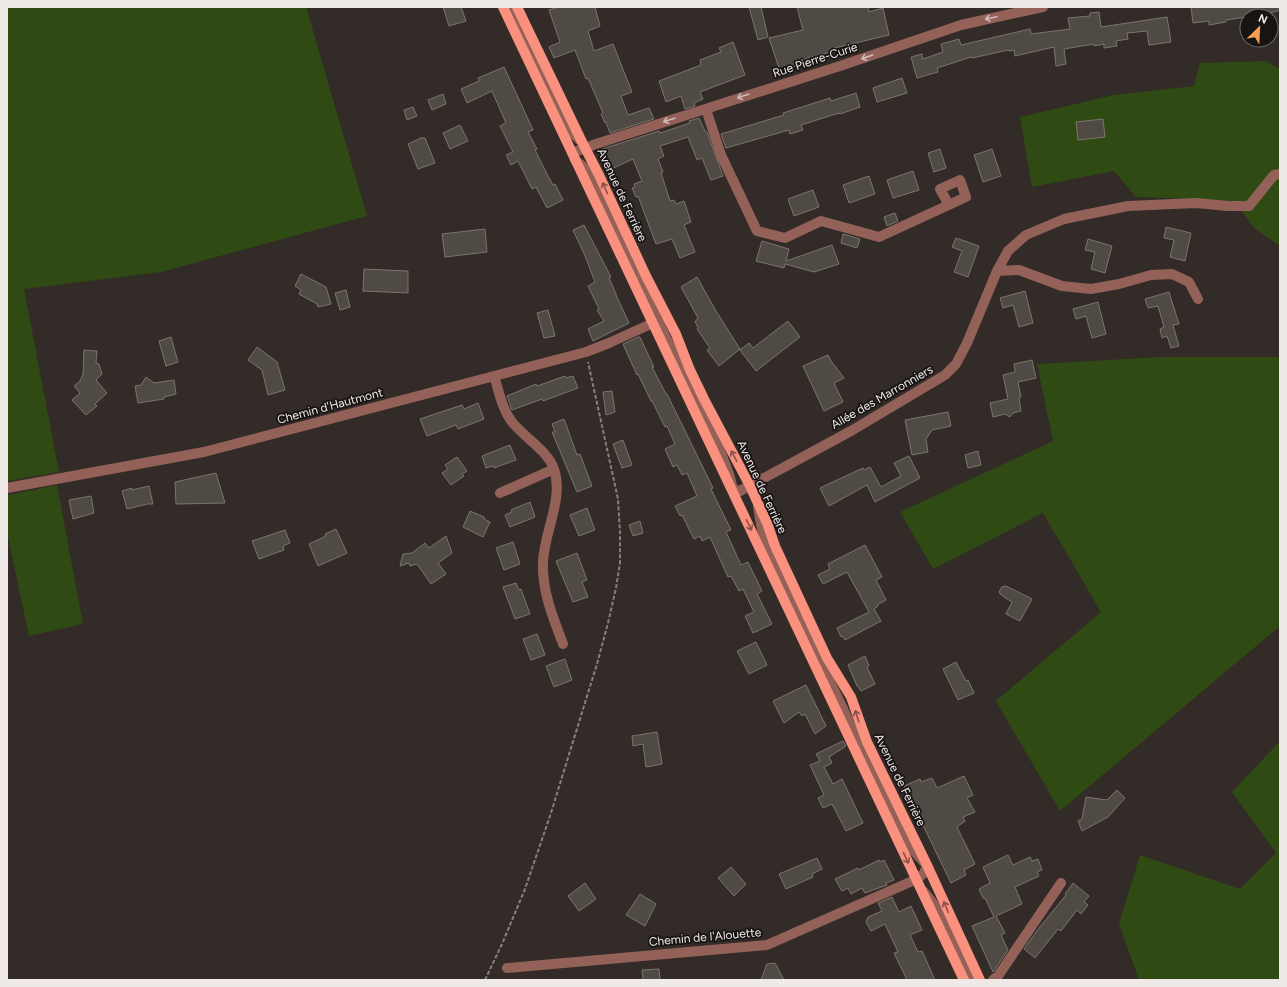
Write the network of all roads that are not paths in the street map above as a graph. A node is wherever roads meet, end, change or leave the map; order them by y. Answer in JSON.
{"nodes":[{"id":1,"x":503,"y":7,"type":"edge"},
{"id":2,"x":510,"y":7,"type":"edge"},
{"id":3,"x":517,"y":7,"type":"edge"},
{"id":4,"x":1042,"y":7,"type":"edge"},
{"id":5,"x":706,"y":109,"type":"junction"},
{"id":6,"x":584,"y":145,"type":"junction"},
{"id":7,"x":574,"y":156,"type":"junction"},
{"id":8,"x":1280,"y":174,"type":"edge"},
{"id":9,"x":949,"y":205,"type":"dead end"},
{"id":10,"x":997,"y":271,"type":"junction"},
{"id":11,"x":1198,"y":299,"type":"dead end"},
{"id":12,"x":659,"y":302,"type":"junction"},
{"id":13,"x":656,"y":321,"type":"junction"},
{"id":14,"x":672,"y":326,"type":"junction"},
{"id":15,"x":494,"y":376,"type":"junction"},
{"id":16,"x":554,"y":469,"type":"junction"},
{"id":17,"x":748,"y":487,"type":"junction"},
{"id":18,"x":7,"y":488,"type":"edge"},
{"id":19,"x":732,"y":490,"type":"junction"},
{"id":20,"x":500,"y":492,"type":"dead end"},
{"id":21,"x":740,"y":505,"type":"junction"},
{"id":22,"x":563,"y":644,"type":"dead end"},
{"id":23,"x":927,"y":865,"type":"junction"},
{"id":24,"x":919,"y":878,"type":"junction"},
{"id":25,"x":934,"y":881,"type":"junction"},
{"id":26,"x":1061,"y":883,"type":"dead end"},
{"id":27,"x":921,"y":889,"type":"junction"},
{"id":28,"x":507,"y":968,"type":"dead end"},
{"id":29,"x":964,"y":980,"type":"edge"},
{"id":30,"x":972,"y":980,"type":"edge"},
{"id":31,"x":980,"y":980,"type":"edge"},
{"id":32,"x":993,"y":980,"type":"edge"}],
"edges":[{"from":1,"to":7,"type":"main road"},
{"from":2,"to":6,"type":"street"},
{"from":3,"to":6,"type":"main road","name":"Avenue de Ferrière"},
{"from":4,"to":5,"type":"street","name":"Rue Pierre-Curie","one_way":true},
{"from":5,"to":6,"type":"street","name":"Rue Pierre-Curie","one_way":true},
{"from":5,"to":9,"type":"street"},
{"from":6,"to":7,"type":"street","name":"Rue Pierre-Curie"},
{"from":12,"to":6,"type":"main road","name":"Avenue de Ferrière","one_way":true},
{"from":7,"to":13,"type":"main road"},
{"from":8,"to":10,"type":"street","name":"Allée des Marronniers"},
{"from":10,"to":11,"type":"street"},
{"from":10,"to":17,"type":"street","name":"Allée des Marronniers"},
{"from":12,"to":13,"type":"street"},
{"from":12,"to":14,"type":"main road","name":"Avenue de Ferrière"},
{"from":13,"to":14,"type":"street"},
{"from":13,"to":15,"type":"street","name":"Chemin d'Hautmont"},
{"from":13,"to":19,"type":"main road"},
{"from":17,"to":14,"type":"main road","name":"Avenue de Ferrière","one_way":true},
{"from":15,"to":16,"type":"street"},
{"from":15,"to":18,"type":"street","name":"Chemin d'Hautmont"},
{"from":16,"to":20,"type":"street"},
{"from":16,"to":22,"type":"street"},
{"from":17,"to":19,"type":"street"},
{"from":17,"to":21,"type":"street"},
{"from":23,"to":17,"type":"main road","name":"Avenue de Ferrière","one_way":true},
{"from":19,"to":21,"type":"main road"},
{"from":21,"to":24,"type":"main road","one_way":true},
{"from":23,"to":24,"type":"street"},
{"from":23,"to":25,"type":"main road","name":"Avenue de Ferrière"},
{"from":24,"to":25,"type":"street"},
{"from":24,"to":27,"type":"main road"},
{"from":24,"to":28,"type":"street","name":"Chemin de l'Alouette"},
{"from":31,"to":25,"type":"main road","name":"Avenue de Ferrière","one_way":true},
{"from":26,"to":32,"type":"street"},
{"from":27,"to":29,"type":"main road"},
{"from":27,"to":30,"type":"street"}]}
